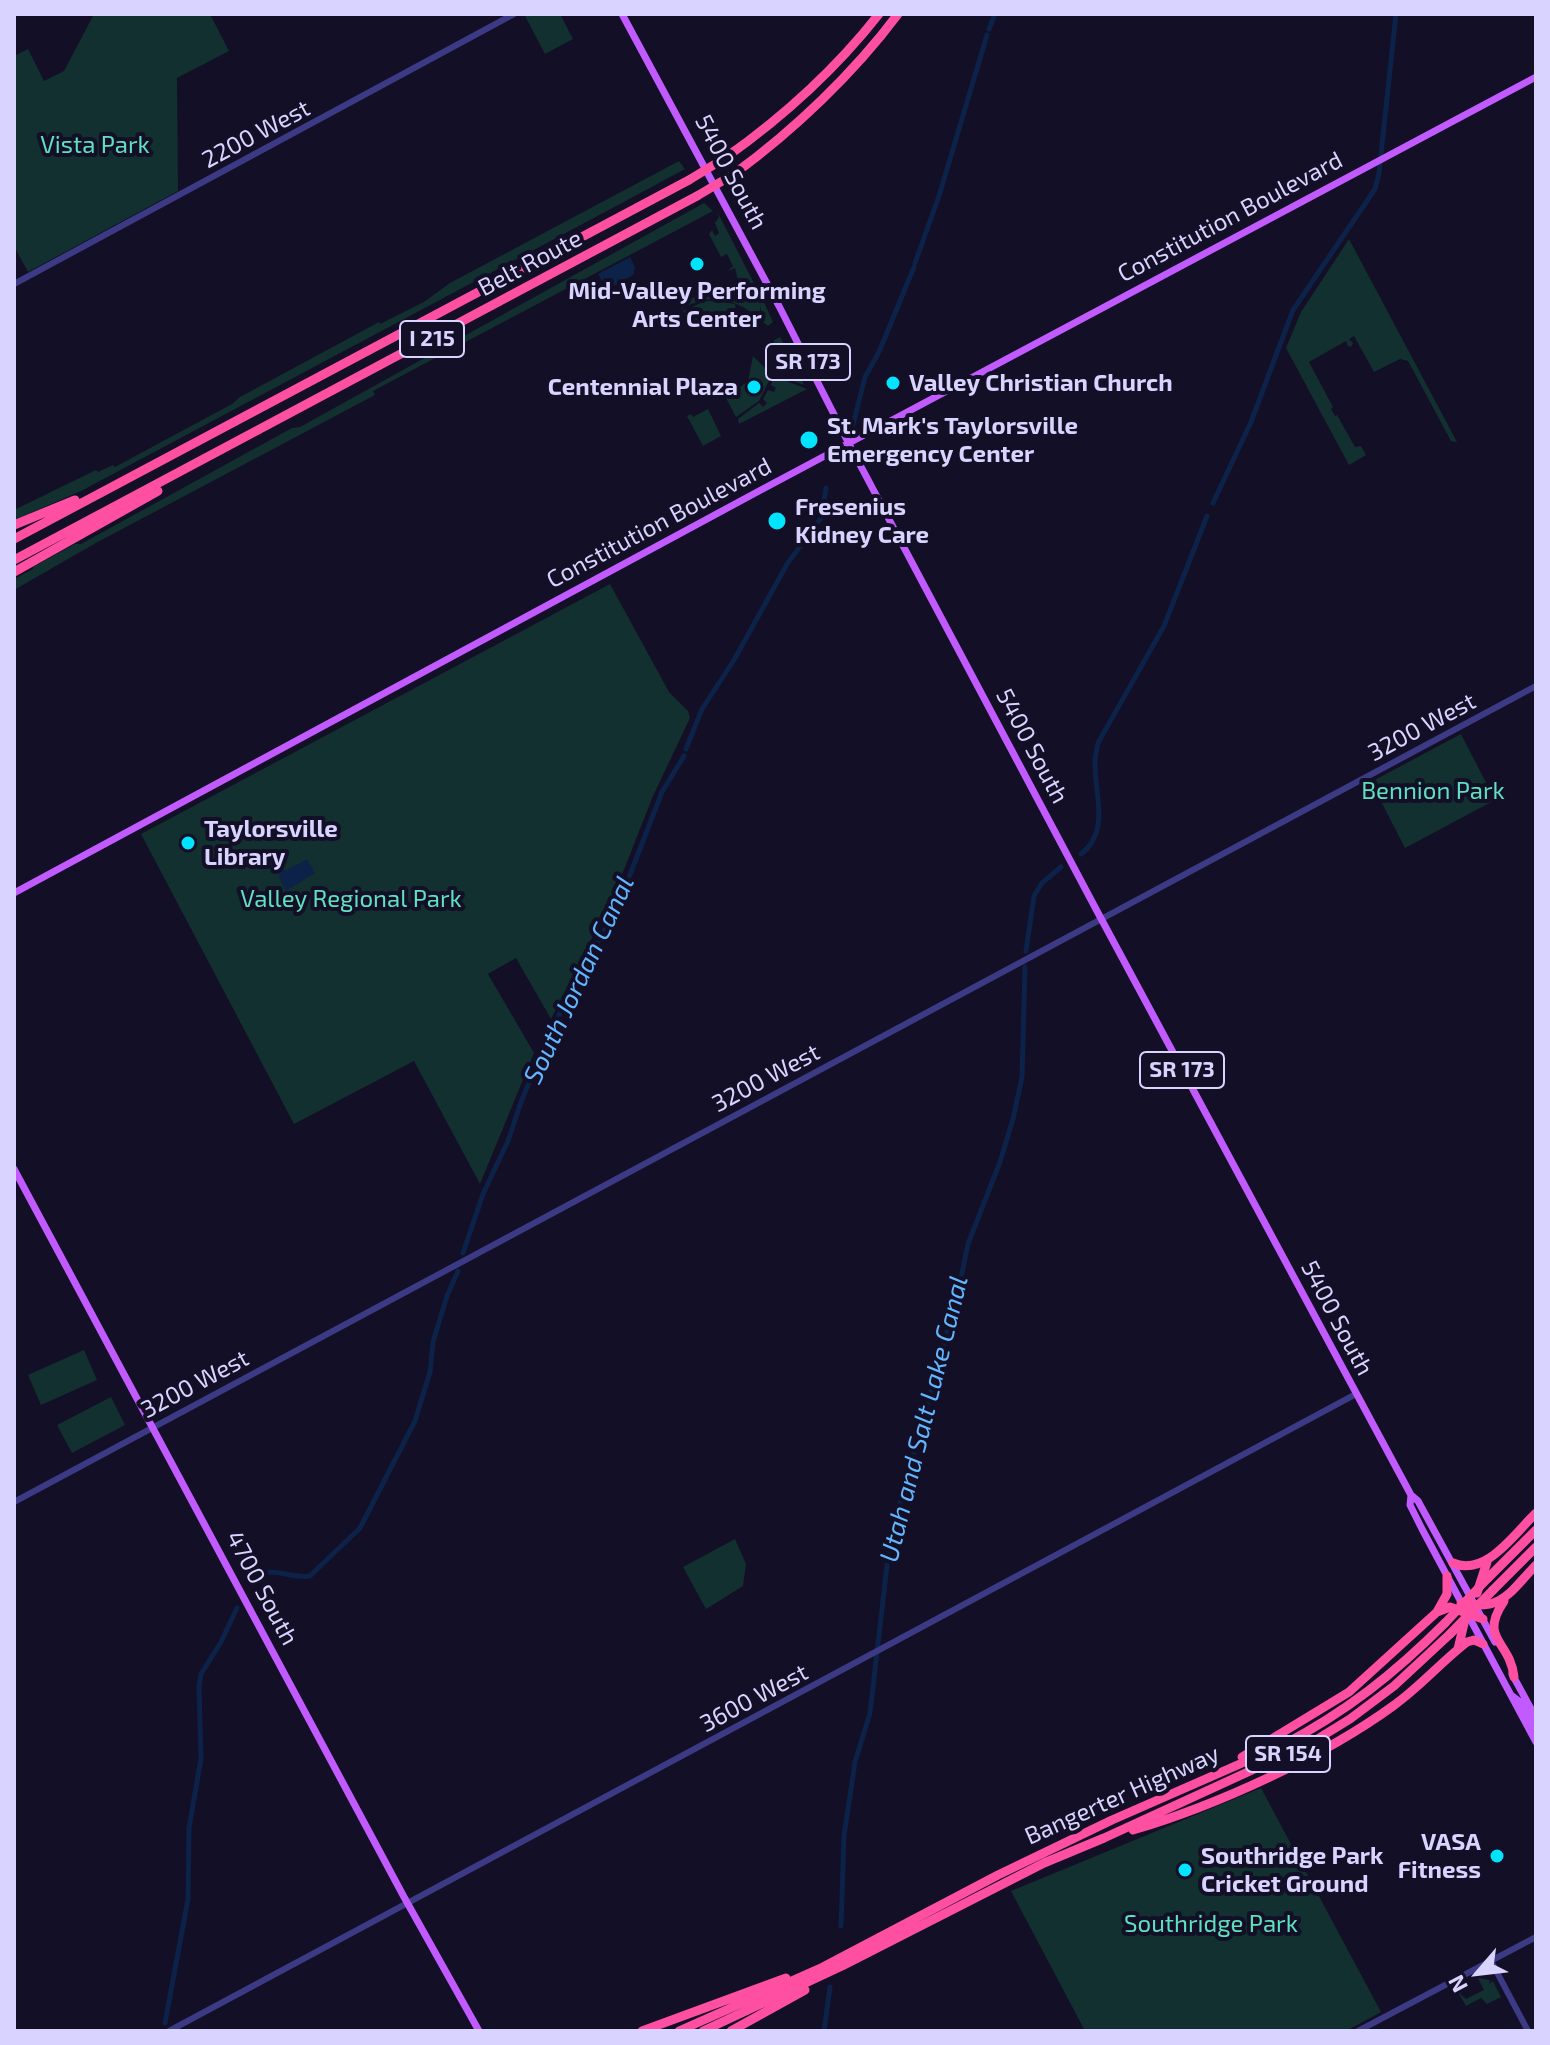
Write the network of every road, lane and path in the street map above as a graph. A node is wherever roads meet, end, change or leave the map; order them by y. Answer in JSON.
{"nodes":[{"id":1,"x":514,"y":14,"type":"edge"},
{"id":2,"x":622,"y":14,"type":"edge"},
{"id":3,"x":879,"y":14,"type":"edge"},
{"id":4,"x":898,"y":14,"type":"edge"},
{"id":5,"x":1536,"y":77,"type":"edge"},
{"id":6,"x":14,"y":284,"type":"edge"},
{"id":7,"x":235,"y":444,"type":"junction"},
{"id":8,"x":849,"y":444,"type":"junction"},
{"id":9,"x":122,"y":480,"type":"junction"},
{"id":10,"x":14,"y":525,"type":"edge"},
{"id":11,"x":14,"y":539,"type":"edge"},
{"id":12,"x":14,"y":560,"type":"edge"},
{"id":13,"x":14,"y":572,"type":"edge"},
{"id":14,"x":1536,"y":686,"type":"edge"},
{"id":15,"x":14,"y":893,"type":"edge"},
{"id":16,"x":1101,"y":919,"type":"junction"},
{"id":17,"x":14,"y":1169,"type":"edge"},
{"id":18,"x":1356,"y":1394,"type":"junction"},
{"id":19,"x":153,"y":1427,"type":"junction"},
{"id":20,"x":1411,"y":1495,"type":"junction"},
{"id":21,"x":14,"y":1502,"type":"edge"},
{"id":22,"x":1536,"y":1513,"type":"edge"},
{"id":23,"x":1536,"y":1530,"type":"edge"},
{"id":24,"x":1536,"y":1547,"type":"edge"},
{"id":25,"x":1490,"y":1557,"type":"junction"},
{"id":26,"x":1453,"y":1563,"type":"junction"},
{"id":27,"x":1536,"y":1565,"type":"edge"},
{"id":28,"x":1447,"y":1576,"type":"junction"},
{"id":29,"x":1507,"y":1595,"type":"junction"},
{"id":30,"x":1471,"y":1608,"type":"junction"},
{"id":31,"x":1437,"y":1612,"type":"junction"},
{"id":32,"x":1474,"y":1628,"type":"joint"},
{"id":33,"x":1483,"y":1644,"type":"junction"},
{"id":34,"x":1458,"y":1649,"type":"junction"},
{"id":35,"x":1514,"y":1677,"type":"junction"},
{"id":36,"x":1509,"y":1693,"type":"junction"},
{"id":37,"x":1536,"y":1718,"type":"edge"},
{"id":38,"x":1536,"y":1728,"type":"edge"},
{"id":39,"x":1535,"y":1741,"type":"edge"},
{"id":40,"x":1168,"y":1796,"type":"junction"},
{"id":41,"x":1104,"y":1838,"type":"junction"},
{"id":42,"x":409,"y":1902,"type":"junction"},
{"id":43,"x":1536,"y":1937,"type":"edge"},
{"id":44,"x":1491,"y":1961,"type":"junction"},
{"id":45,"x":842,"y":1966,"type":"junction"},
{"id":46,"x":823,"y":1967,"type":"junction"},
{"id":47,"x":477,"y":2029,"type":"edge"},
{"id":48,"x":169,"y":2031,"type":"edge"},
{"id":49,"x":642,"y":2031,"type":"edge"},
{"id":50,"x":679,"y":2031,"type":"edge"},
{"id":51,"x":703,"y":2031,"type":"edge"},
{"id":52,"x":731,"y":2031,"type":"edge"},
{"id":53,"x":1358,"y":2031,"type":"edge"},
{"id":54,"x":1528,"y":2031,"type":"edge"}],
"edges":[{"from":1,"to":6,"type":"street","name":"2200 West"},
{"from":2,"to":8,"type":"main road","name":"5400 South","number":"SR 173"},
{"from":3,"to":9,"type":"highway","name":"Belt Route","number":"I 215","bridge":true},
{"from":4,"to":7,"type":"highway","name":"Belt Route","number":"I 215","bridge":true},
{"from":5,"to":8,"type":"main road","name":"Constitution Boulevard"},
{"from":7,"to":12,"type":"highway","name":"Belt Route","number":"I 215"},
{"from":7,"to":13,"type":"highway"},
{"from":8,"to":15,"type":"main road","name":"Constitution Boulevard"},
{"from":8,"to":16,"type":"main road","name":"5400 South","number":"SR 173"},
{"from":9,"to":10,"type":"highway"},
{"from":9,"to":11,"type":"highway","name":"Belt Route","number":"I 215"},
{"from":14,"to":16,"type":"street","name":"3200 West"},
{"from":16,"to":18,"type":"main road","name":"5400 South","number":"SR 173"},
{"from":16,"to":19,"type":"street","name":"3200 West"},
{"from":17,"to":19,"type":"main road","name":"4700 South"},
{"from":18,"to":20,"type":"main road","name":"5400 South","number":"SR 173"},
{"from":18,"to":42,"type":"street","name":"3600 West"},
{"from":19,"to":21,"type":"street","name":"3200 West"},
{"from":19,"to":42,"type":"main road","name":"4700 South"},
{"from":20,"to":26,"type":"main road","name":"5400 South","number":"SR 173"},
{"from":20,"to":28,"type":"main road","name":"5400 South","number":"SR 173"},
{"from":22,"to":25,"type":"highway"},
{"from":23,"to":40,"type":"highway","name":"Bangerter Highway","number":"SR 154","bridge":true},
{"from":24,"to":41,"type":"highway","name":"Bangerter Highway","number":"SR 154","bridge":true},
{"from":25,"to":26,"type":"highway"},
{"from":25,"to":30,"type":"highway"},
{"from":26,"to":30,"type":"main road","name":"5400 South","number":"SR 173"},
{"from":27,"to":29,"type":"highway"},
{"from":28,"to":30,"type":"main road","name":"5400 South","number":"SR 173"},
{"from":28,"to":31,"type":"highway"},
{"from":29,"to":30,"type":"highway"},
{"from":29,"to":35,"type":"highway"},
{"from":30,"to":31,"type":"highway"},
{"from":30,"to":32,"type":"highway"},
{"from":30,"to":34,"type":"highway"},
{"from":30,"to":35,"type":"main road","name":"5400 South","number":"SR 173"},
{"from":31,"to":40,"type":"highway"},
{"from":32,"to":33,"type":"main road"},
{"from":33,"to":34,"type":"highway"},
{"from":33,"to":36,"type":"main road"},
{"from":34,"to":41,"type":"highway"},
{"from":35,"to":37,"type":"main road","name":"5400 South","number":"SR 173"},
{"from":36,"to":38,"type":"main road"},
{"from":36,"to":39,"type":"main road"},
{"from":40,"to":46,"type":"highway","name":"Bangerter Highway","number":"SR 154"},
{"from":41,"to":45,"type":"highway","name":"Bangerter Highway","number":"SR 154"},
{"from":42,"to":47,"type":"main road","name":"4700 South"},
{"from":42,"to":48,"type":"street","name":"3600 West"},
{"from":43,"to":44,"type":"street"},
{"from":44,"to":53,"type":"street"},
{"from":44,"to":54,"type":"street"},
{"from":45,"to":51,"type":"highway","name":"Bangerter Highway","number":"SR 154"},
{"from":45,"to":52,"type":"highway"},
{"from":46,"to":49,"type":"highway"},
{"from":46,"to":50,"type":"highway","name":"Bangerter Highway","number":"SR 154"}]}
